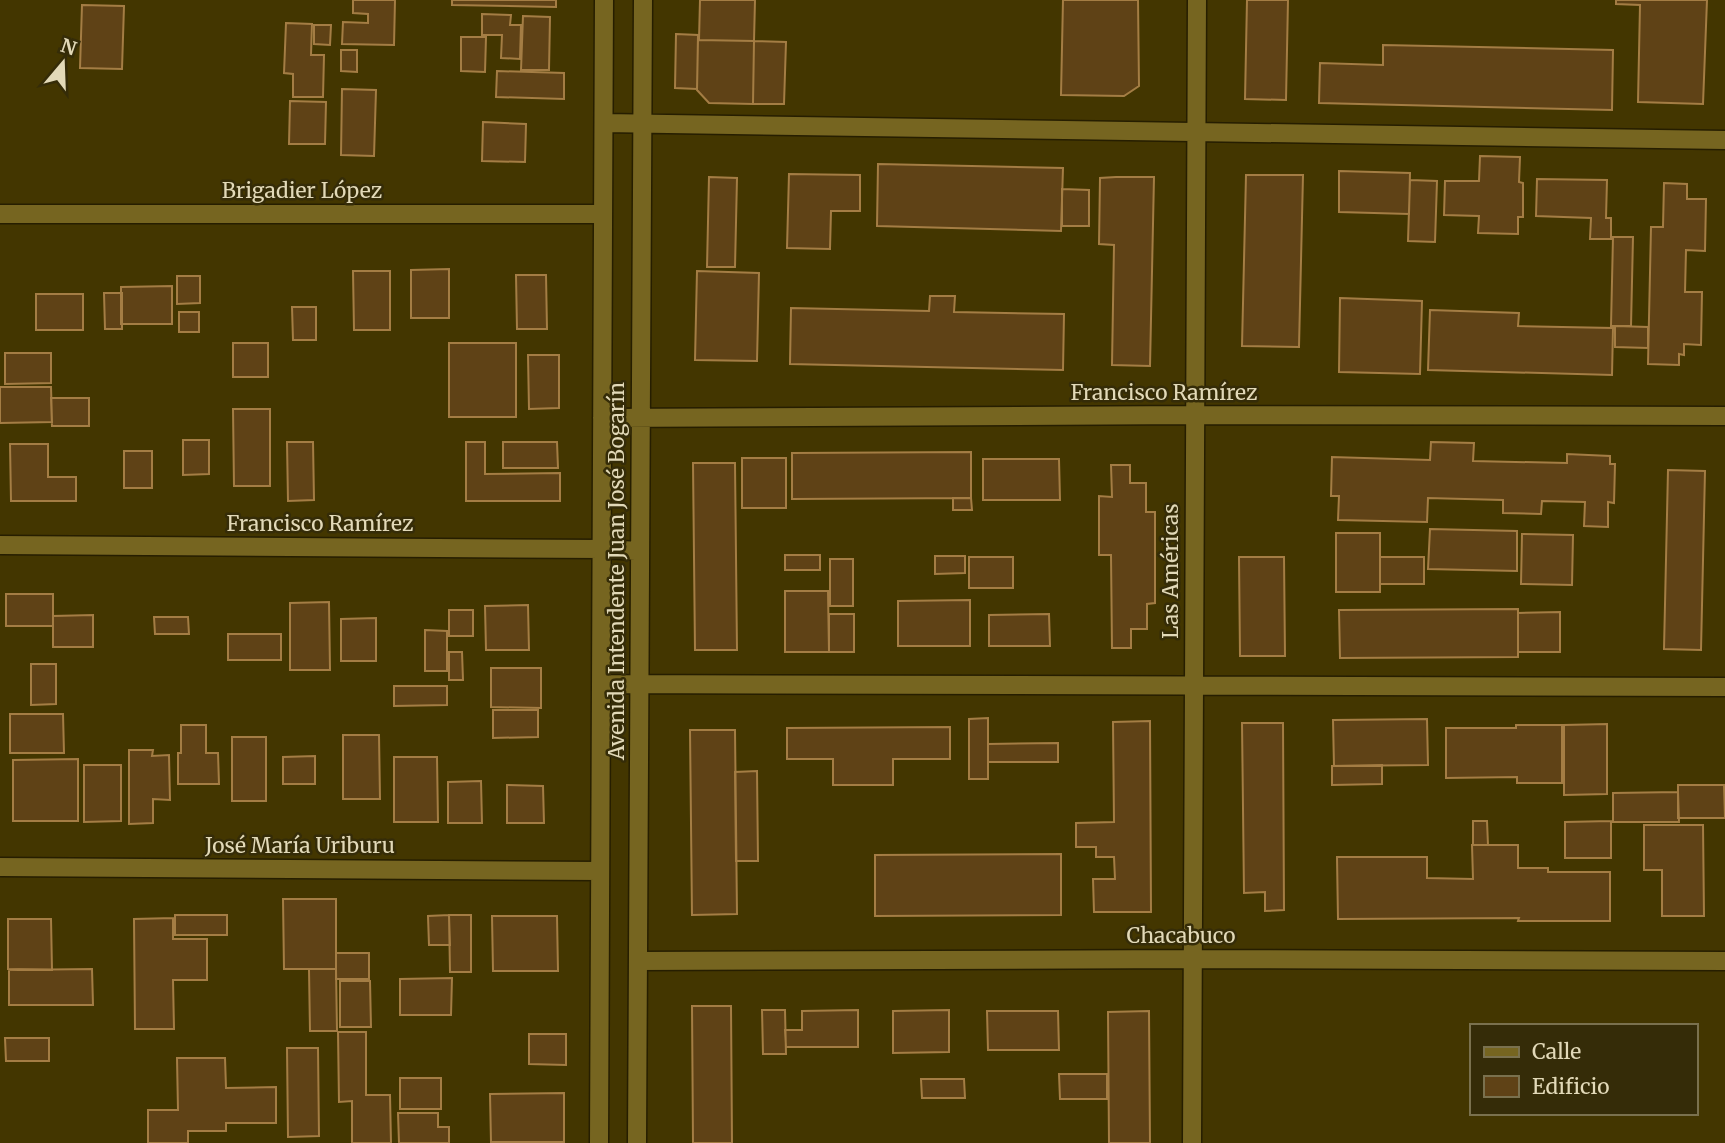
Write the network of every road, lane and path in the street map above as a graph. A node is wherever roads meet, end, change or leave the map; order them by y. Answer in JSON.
{"nodes":[{"id":1,"x":604,"y":0,"type":"edge"},
{"id":2,"x":643,"y":0,"type":"edge"},
{"id":3,"x":1197,"y":0,"type":"edge"},
{"id":4,"x":604,"y":123,"type":"junction"},
{"id":5,"x":642,"y":123,"type":"junction"},
{"id":6,"x":1197,"y":132,"type":"junction"},
{"id":7,"x":1725,"y":140,"type":"edge"},
{"id":8,"x":0,"y":214,"type":"edge"},
{"id":9,"x":603,"y":214,"type":"junction"},
{"id":10,"x":1195,"y":415,"type":"junction"},
{"id":11,"x":1725,"y":416,"type":"edge"},
{"id":12,"x":602,"y":418,"type":"junction"},
{"id":13,"x":640,"y":418,"type":"junction"},
{"id":14,"x":0,"y":545,"type":"edge"},
{"id":15,"x":602,"y":549,"type":"junction"},
{"id":16,"x":640,"y":551,"type":"junction"},
{"id":17,"x":601,"y":684,"type":"junction"},
{"id":18,"x":639,"y":684,"type":"junction"},
{"id":19,"x":1194,"y":686,"type":"junction"},
{"id":20,"x":1725,"y":687,"type":"edge"},
{"id":21,"x":0,"y":867,"type":"edge"},
{"id":22,"x":600,"y":871,"type":"junction"},
{"id":23,"x":1192,"y":958,"type":"junction"},
{"id":24,"x":638,"y":961,"type":"junction"},
{"id":25,"x":1725,"y":961,"type":"edge"},
{"id":26,"x":599,"y":1143,"type":"edge"},
{"id":27,"x":637,"y":1143,"type":"edge"},
{"id":28,"x":1192,"y":1143,"type":"edge"}],
"edges":[{"from":1,"to":4,"type":"street","name":"Avenida Intendente Juan José Bogarín"},
{"from":2,"to":5,"type":"street","name":"Avenida Intendente Juan José Bogarín"},
{"from":3,"to":6,"type":"street","name":"Las Américas"},
{"from":4,"to":5,"type":"street"},
{"from":4,"to":9,"type":"street","name":"Avenida Intendente Juan José Bogarín"},
{"from":5,"to":6,"type":"street"},
{"from":5,"to":13,"type":"street","name":"Avenida Intendente Juan José Bogarín"},
{"from":6,"to":7,"type":"street"},
{"from":6,"to":10,"type":"street","name":"Las Américas"},
{"from":8,"to":9,"type":"street","name":"Brigadier López"},
{"from":9,"to":12,"type":"street","name":"Avenida Intendente Juan José Bogarín"},
{"from":10,"to":11,"type":"street","name":"Francisco Ramírez"},
{"from":10,"to":13,"type":"street","name":"Francisco Ramírez"},
{"from":10,"to":19,"type":"street","name":"Las Américas"},
{"from":12,"to":13,"type":"street","name":"Francisco Ramírez"},
{"from":12,"to":15,"type":"street","name":"Avenida Intendente Juan José Bogarín"},
{"from":13,"to":16,"type":"street","name":"Avenida Intendente Juan José Bogarín"},
{"from":14,"to":15,"type":"street","name":"Francisco Ramírez"},
{"from":15,"to":16,"type":"street","name":"Francisco Ramírez"},
{"from":15,"to":17,"type":"street","name":"Avenida Intendente Juan José Bogarín"},
{"from":16,"to":18,"type":"street","name":"Avenida Intendente Juan José Bogarín"},
{"from":17,"to":18,"type":"street"},
{"from":17,"to":22,"type":"street","name":"Avenida Intendente Juan José Bogarín"},
{"from":18,"to":19,"type":"street"},
{"from":18,"to":24,"type":"street","name":"Avenida Intendente Juan José Bogarín"},
{"from":19,"to":20,"type":"street"},
{"from":19,"to":23,"type":"street","name":"Las Américas"},
{"from":21,"to":22,"type":"street","name":"José María Uriburu"},
{"from":22,"to":26,"type":"street","name":"Avenida Intendente Juan José Bogarín"},
{"from":23,"to":24,"type":"street","name":"Chacabuco"},
{"from":23,"to":25,"type":"street","name":"Chacabuco"},
{"from":23,"to":28,"type":"street","name":"Las Américas"},
{"from":24,"to":27,"type":"street","name":"Avenida Intendente Juan José Bogarín"}]}
